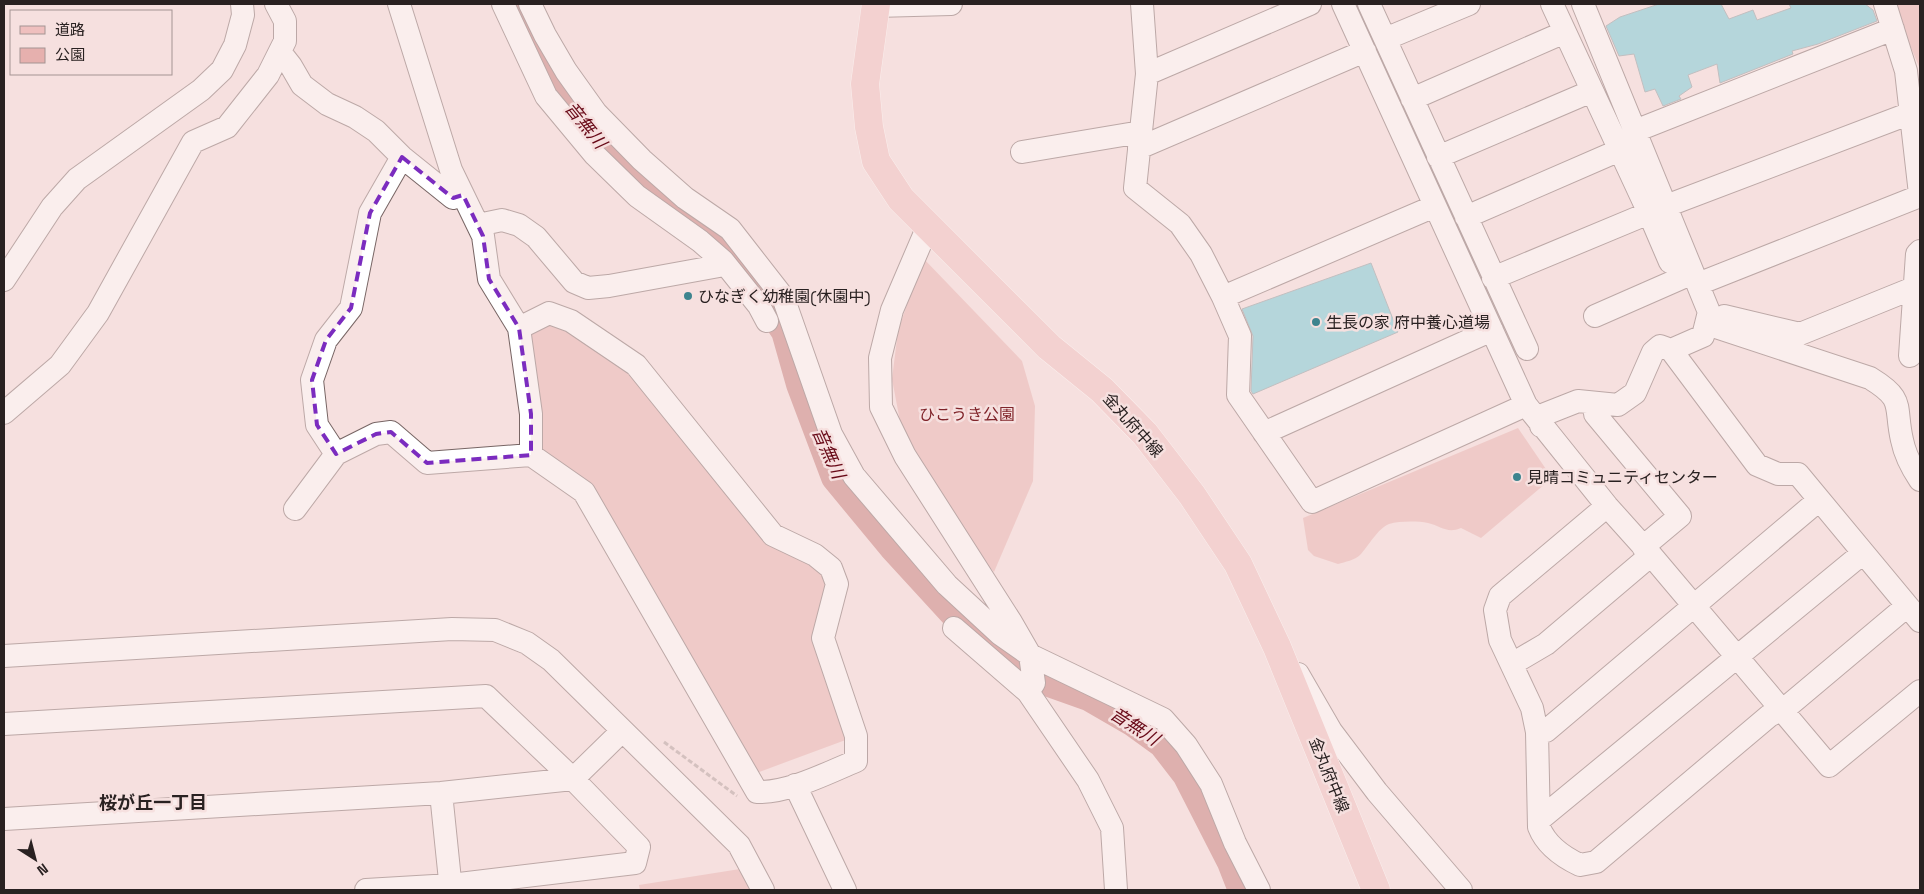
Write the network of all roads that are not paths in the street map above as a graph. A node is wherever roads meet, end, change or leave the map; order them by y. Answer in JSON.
{"nodes":[{"id":1,"x":242,"y":4,"type":"edge"},
{"id":2,"x":276,"y":4,"type":"edge"},
{"id":3,"x":399,"y":4,"type":"edge"},
{"id":4,"x":503,"y":4,"type":"edge"},
{"id":5,"x":530,"y":4,"type":"edge"},
{"id":6,"x":951,"y":4,"type":"edge"},
{"id":7,"x":1142,"y":4,"type":"edge"},
{"id":8,"x":1310,"y":4,"type":"edge"},
{"id":9,"x":1343,"y":4,"type":"edge"},
{"id":10,"x":1369,"y":4,"type":"edge"},
{"id":11,"x":1469,"y":4,"type":"edge"},
{"id":12,"x":1552,"y":4,"type":"edge"},
{"id":13,"x":1583,"y":4,"type":"edge"},
{"id":14,"x":1885,"y":4,"type":"edge"},
{"id":15,"x":876,"y":5,"type":"edge"},
{"id":16,"x":1893,"y":30,"type":"junction"},
{"id":17,"x":1565,"y":32,"type":"junction"},
{"id":18,"x":1385,"y":39,"type":"junction"},
{"id":19,"x":1365,"y":51,"type":"junction"},
{"id":20,"x":280,"y":52,"type":"junction"},
{"id":21,"x":1147,"y":74,"type":"junction"},
{"id":22,"x":1592,"y":91,"type":"junction"},
{"id":23,"x":1412,"y":99,"type":"junction"},
{"id":24,"x":1911,"y":113,"type":"junction"},
{"id":25,"x":1635,"y":131,"type":"junction"},
{"id":26,"x":1140,"y":140,"type":"junction"},
{"id":27,"x":1620,"y":150,"type":"junction"},
{"id":28,"x":1022,"y":152,"type":"dead end"},
{"id":29,"x":402,"y":157,"type":"junction"},
{"id":30,"x":1438,"y":157,"type":"junction"},
{"id":31,"x":462,"y":195,"type":"junction"},
{"id":32,"x":1920,"y":195,"type":"edge"},
{"id":33,"x":1435,"y":206,"type":"junction"},
{"id":34,"x":1658,"y":210,"type":"junction"},
{"id":35,"x":1466,"y":217,"type":"junction"},
{"id":36,"x":478,"y":225,"type":"junction"},
{"id":37,"x":928,"y":226,"type":"junction"},
{"id":38,"x":1920,"y":251,"type":"edge"},
{"id":39,"x":722,"y":261,"type":"junction"},
{"id":40,"x":1493,"y":278,"type":"junction"},
{"id":41,"x":1695,"y":279,"type":"junction"},
{"id":42,"x":4,"y":280,"type":"edge"},
{"id":43,"x":1916,"y":287,"type":"junction"},
{"id":44,"x":1223,"y":296,"type":"junction"},
{"id":45,"x":1595,"y":316,"type":"dead end"},
{"id":46,"x":1708,"y":318,"type":"junction"},
{"id":47,"x":767,"y":321,"type":"dead end"},
{"id":48,"x":518,"y":328,"type":"junction"},
{"id":49,"x":1492,"y":330,"type":"junction"},
{"id":50,"x":1527,"y":349,"type":"dead end"},
{"id":51,"x":1671,"y":350,"type":"junction"},
{"id":52,"x":1910,"y":356,"type":"dead end"},
{"id":53,"x":1595,"y":403,"type":"junction"},
{"id":54,"x":1526,"y":405,"type":"junction"},
{"id":55,"x":4,"y":413,"type":"edge"},
{"id":56,"x":1541,"y":426,"type":"junction"},
{"id":57,"x":1264,"y":433,"type":"junction"},
{"id":58,"x":336,"y":454,"type":"junction"},
{"id":59,"x":531,"y":455,"type":"junction"},
{"id":60,"x":1920,"y":480,"type":"edge"},
{"id":61,"x":1819,"y":500,"type":"junction"},
{"id":62,"x":1606,"y":506,"type":"junction"},
{"id":63,"x":295,"y":509,"type":"dead end"},
{"id":64,"x":1647,"y":551,"type":"junction"},
{"id":65,"x":1863,"y":553,"type":"junction"},
{"id":66,"x":1692,"y":606,"type":"junction"},
{"id":67,"x":1914,"y":614,"type":"edge"},
{"id":68,"x":954,"y":628,"type":"dead end"},
{"id":69,"x":1277,"y":647,"type":"junction"},
{"id":70,"x":4,"y":656,"type":"edge"},
{"id":71,"x":1030,"y":656,"type":"junction"},
{"id":72,"x":1736,"y":658,"type":"junction"},
{"id":73,"x":1512,"y":664,"type":"junction"},
{"id":74,"x":1031,"y":687,"type":"junction"},
{"id":75,"x":1920,"y":691,"type":"edge"},
{"id":76,"x":1781,"y":709,"type":"junction"},
{"id":77,"x":4,"y":724,"type":"edge"},
{"id":78,"x":622,"y":731,"type":"junction"},
{"id":79,"x":1537,"y":732,"type":"junction"},
{"id":80,"x":573,"y":779,"type":"junction"},
{"id":81,"x":796,"y":785,"type":"junction"},
{"id":82,"x":441,"y":793,"type":"junction"},
{"id":83,"x":4,"y":819,"type":"edge"},
{"id":84,"x":1539,"y":820,"type":"junction"},
{"id":85,"x":451,"y":888,"type":"edge"},
{"id":86,"x":366,"y":890,"type":"edge"},
{"id":87,"x":763,"y":890,"type":"edge"},
{"id":88,"x":845,"y":890,"type":"edge"},
{"id":89,"x":1116,"y":890,"type":"edge"},
{"id":90,"x":1259,"y":890,"type":"edge"},
{"id":91,"x":1376,"y":890,"type":"edge"},
{"id":92,"x":1461,"y":890,"type":"edge"}],
"edges":[{"from":1,"to":42,"type":"street"},
{"from":2,"to":20,"type":"street"},
{"from":3,"to":31,"type":"street"},
{"from":4,"to":39,"type":"street"},
{"from":5,"to":71,"type":"street"},
{"from":6,"to":15,"type":"street"},
{"from":7,"to":21,"type":"street"},
{"from":8,"to":21,"type":"street"},
{"from":9,"to":19,"type":"street"},
{"from":10,"to":18,"type":"street"},
{"from":11,"to":18,"type":"street"},
{"from":12,"to":17,"type":"street"},
{"from":13,"to":25,"type":"street"},
{"from":14,"to":16,"type":"street"},
{"from":15,"to":37,"type":"main road","name":"金丸府中線"},
{"from":16,"to":24,"type":"street"},
{"from":16,"to":25,"type":"street"},
{"from":17,"to":22,"type":"street"},
{"from":17,"to":23,"type":"street"},
{"from":18,"to":23,"type":"street"},
{"from":19,"to":26,"type":"street"},
{"from":19,"to":33,"type":"street"},
{"from":20,"to":29,"type":"street"},
{"from":20,"to":55,"type":"street"},
{"from":21,"to":26,"type":"street"},
{"from":22,"to":27,"type":"street"},
{"from":22,"to":30,"type":"street"},
{"from":23,"to":30,"type":"street"},
{"from":24,"to":32,"type":"street"},
{"from":24,"to":34,"type":"street"},
{"from":25,"to":34,"type":"street"},
{"from":26,"to":28,"type":"street"},
{"from":26,"to":44,"type":"street"},
{"from":27,"to":34,"type":"street"},
{"from":27,"to":35,"type":"street"},
{"from":29,"to":31,"type":"street"},
{"from":29,"to":58,"type":"street"},
{"from":30,"to":35,"type":"street"},
{"from":31,"to":36,"type":"street"},
{"from":32,"to":41,"type":"street"},
{"from":33,"to":44,"type":"street"},
{"from":33,"to":49,"type":"street"},
{"from":34,"to":40,"type":"street"},
{"from":34,"to":41,"type":"street"},
{"from":35,"to":40,"type":"street"},
{"from":36,"to":39,"type":"street"},
{"from":36,"to":48,"type":"street"},
{"from":37,"to":69,"type":"main road","name":"金丸府中線"},
{"from":37,"to":71,"type":"street"},
{"from":38,"to":43,"type":"street"},
{"from":39,"to":47,"type":"street"},
{"from":40,"to":50,"type":"street"},
{"from":41,"to":45,"type":"street"},
{"from":41,"to":46,"type":"street"},
{"from":43,"to":46,"type":"street"},
{"from":43,"to":52,"type":"street"},
{"from":44,"to":57,"type":"street"},
{"from":46,"to":51,"type":"street"},
{"from":46,"to":60,"type":"street"},
{"from":48,"to":59,"type":"street"},
{"from":48,"to":81,"type":"street"},
{"from":49,"to":54,"type":"street"},
{"from":49,"to":57,"type":"street"},
{"from":51,"to":53,"type":"street"},
{"from":51,"to":61,"type":"street"},
{"from":53,"to":56,"type":"street"},
{"from":53,"to":64,"type":"street"},
{"from":54,"to":56,"type":"street"},
{"from":54,"to":57,"type":"street"},
{"from":56,"to":62,"type":"street"},
{"from":58,"to":59,"type":"street"},
{"from":58,"to":63,"type":"street"},
{"from":59,"to":81,"type":"street"},
{"from":61,"to":65,"type":"street"},
{"from":61,"to":66,"type":"street"},
{"from":62,"to":64,"type":"street"},
{"from":62,"to":73,"type":"street"},
{"from":64,"to":66,"type":"street"},
{"from":64,"to":73,"type":"street"},
{"from":65,"to":67,"type":"street"},
{"from":65,"to":72,"type":"street"},
{"from":66,"to":72,"type":"street"},
{"from":66,"to":79,"type":"street"},
{"from":67,"to":76,"type":"street"},
{"from":68,"to":74,"type":"street"},
{"from":69,"to":91,"type":"main road","name":"金丸府中線"},
{"from":69,"to":92,"type":"street"},
{"from":70,"to":78,"type":"street"},
{"from":71,"to":74,"type":"street"},
{"from":71,"to":90,"type":"street"},
{"from":72,"to":76,"type":"street"},
{"from":72,"to":84,"type":"street"},
{"from":73,"to":79,"type":"street"},
{"from":74,"to":89,"type":"street"},
{"from":75,"to":76,"type":"street"},
{"from":76,"to":84,"type":"street"},
{"from":77,"to":80,"type":"street"},
{"from":78,"to":80,"type":"street"},
{"from":78,"to":87,"type":"street"},
{"from":79,"to":84,"type":"street"},
{"from":80,"to":82,"type":"street"},
{"from":80,"to":85,"type":"street"},
{"from":81,"to":88,"type":"street"},
{"from":82,"to":83,"type":"street"},
{"from":82,"to":85,"type":"street"},
{"from":85,"to":86,"type":"street"}]}
